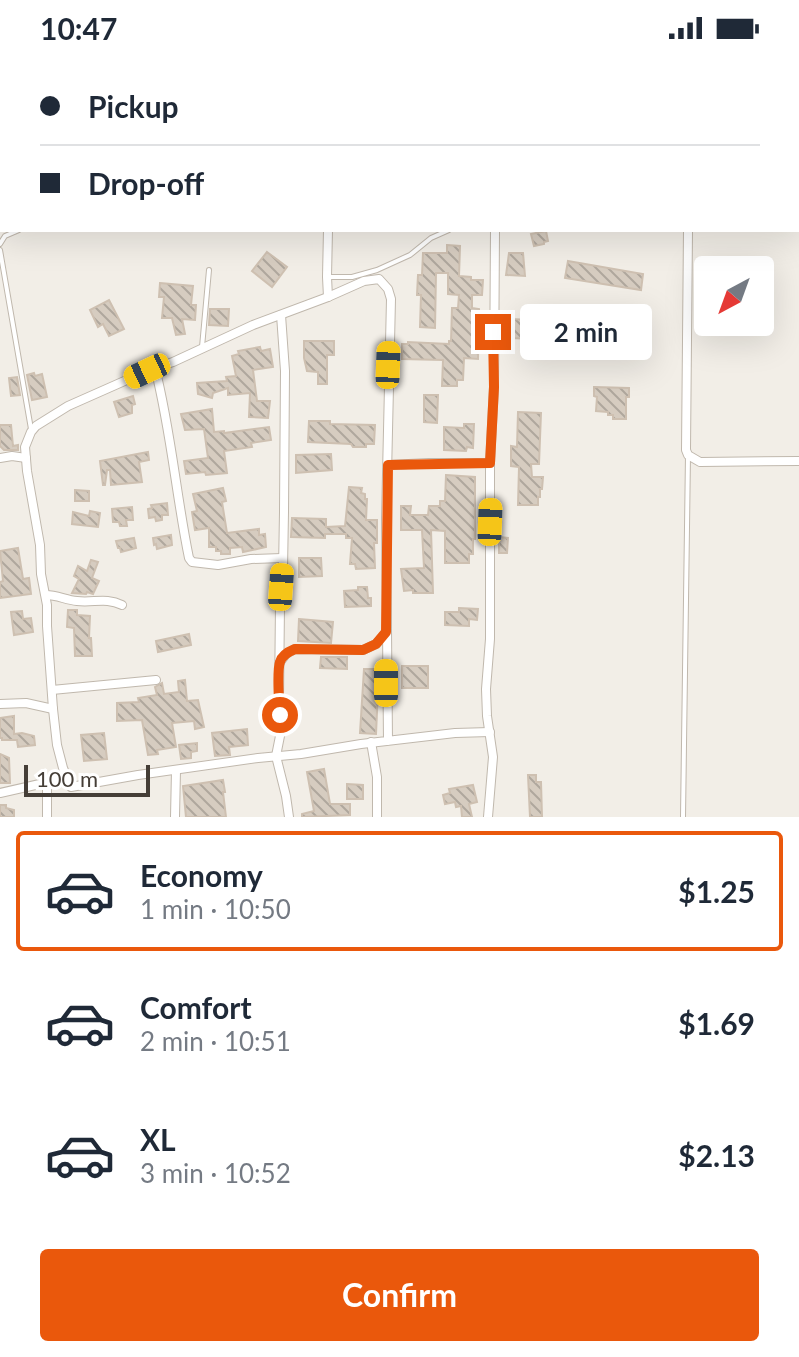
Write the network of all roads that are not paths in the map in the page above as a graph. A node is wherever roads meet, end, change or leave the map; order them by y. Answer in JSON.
{"nodes":[{"id":1,"x":328,"y":232,"type":"edge"},
{"id":2,"x":444,"y":232,"type":"edge"},
{"id":3,"x":495,"y":232,"type":"edge"},
{"id":4,"x":688,"y":232,"type":"edge"},
{"id":5,"x":0,"y":250,"type":"edge"},
{"id":6,"x":209,"y":270,"type":"dead end"},
{"id":7,"x":327,"y":277,"type":"junction"},
{"id":8,"x":328,"y":297,"type":"junction"},
{"id":9,"x":281,"y":315,"type":"junction"},
{"id":10,"x":201,"y":349,"type":"junction"},
{"id":11,"x":155,"y":368,"type":"junction"},
{"id":12,"x":31,"y":432,"type":"junction"},
{"id":13,"x":688,"y":455,"type":"junction"},
{"id":14,"x":0,"y":458,"type":"edge"},
{"id":15,"x":26,"y":458,"type":"junction"},
{"id":16,"x":799,"y":461,"type":"edge"},
{"id":17,"x":490,"y":463,"type":"junction"},
{"id":18,"x":388,"y":465,"type":"junction"},
{"id":19,"x":282,"y":558,"type":"junction"},
{"id":20,"x":46,"y":595,"type":"junction"},
{"id":21,"x":122,"y":605,"type":"dead end"},
{"id":22,"x":386,"y":632,"type":"junction"},
{"id":23,"x":280,"y":662,"type":"junction"},
{"id":24,"x":156,"y":680,"type":"dead end"},
{"id":25,"x":52,"y":690,"type":"junction"},
{"id":26,"x":0,"y":704,"type":"edge"},
{"id":27,"x":53,"y":709,"type":"junction"},
{"id":28,"x":490,"y":732,"type":"junction"},
{"id":29,"x":388,"y":741,"type":"junction"},
{"id":30,"x":371,"y":742,"type":"junction"},
{"id":31,"x":276,"y":756,"type":"junction"},
{"id":32,"x":176,"y":770,"type":"junction"},
{"id":33,"x":66,"y":778,"type":"junction"},
{"id":34,"x":47,"y":782,"type":"junction"},
{"id":35,"x":0,"y":793,"type":"edge"},
{"id":36,"x":47,"y":817,"type":"edge"},
{"id":37,"x":175,"y":817,"type":"edge"},
{"id":38,"x":289,"y":817,"type":"edge"},
{"id":39,"x":377,"y":817,"type":"edge"},
{"id":40,"x":488,"y":817,"type":"edge"},
{"id":41,"x":683,"y":817,"type":"edge"}],
"edges":[{"from":1,"to":7,"type":"street"},
{"from":2,"to":7,"type":"lane"},
{"from":3,"to":17,"type":"street"},
{"from":4,"to":13,"type":"street"},
{"from":5,"to":12,"type":"lane"},
{"from":6,"to":10,"type":"lane"},
{"from":7,"to":8,"type":"street"},
{"from":8,"to":9,"type":"street"},
{"from":8,"to":18,"type":"street"},
{"from":9,"to":10,"type":"street"},
{"from":9,"to":19,"type":"street"},
{"from":10,"to":11,"type":"street"},
{"from":11,"to":12,"type":"street"},
{"from":11,"to":19,"type":"street"},
{"from":12,"to":15,"type":"street"},
{"from":13,"to":16,"type":"street"},
{"from":13,"to":41,"type":"lane"},
{"from":14,"to":15,"type":"street"},
{"from":15,"to":20,"type":"street"},
{"from":17,"to":18,"type":"street"},
{"from":17,"to":28,"type":"street"},
{"from":18,"to":22,"type":"street"},
{"from":19,"to":23,"type":"street"},
{"from":20,"to":21,"type":"street"},
{"from":20,"to":25,"type":"street"},
{"from":22,"to":23,"type":"street"},
{"from":22,"to":29,"type":"street"},
{"from":23,"to":31,"type":"street"},
{"from":24,"to":25,"type":"street"},
{"from":25,"to":27,"type":"street"},
{"from":26,"to":27,"type":"street"},
{"from":27,"to":33,"type":"street"},
{"from":28,"to":29,"type":"street"},
{"from":28,"to":40,"type":"street"},
{"from":29,"to":30,"type":"street"},
{"from":30,"to":31,"type":"street"},
{"from":30,"to":39,"type":"street"},
{"from":31,"to":32,"type":"street"},
{"from":31,"to":38,"type":"street"},
{"from":32,"to":33,"type":"street"},
{"from":32,"to":37,"type":"street"},
{"from":33,"to":34,"type":"street"},
{"from":34,"to":35,"type":"street"},
{"from":34,"to":36,"type":"street"}]}
